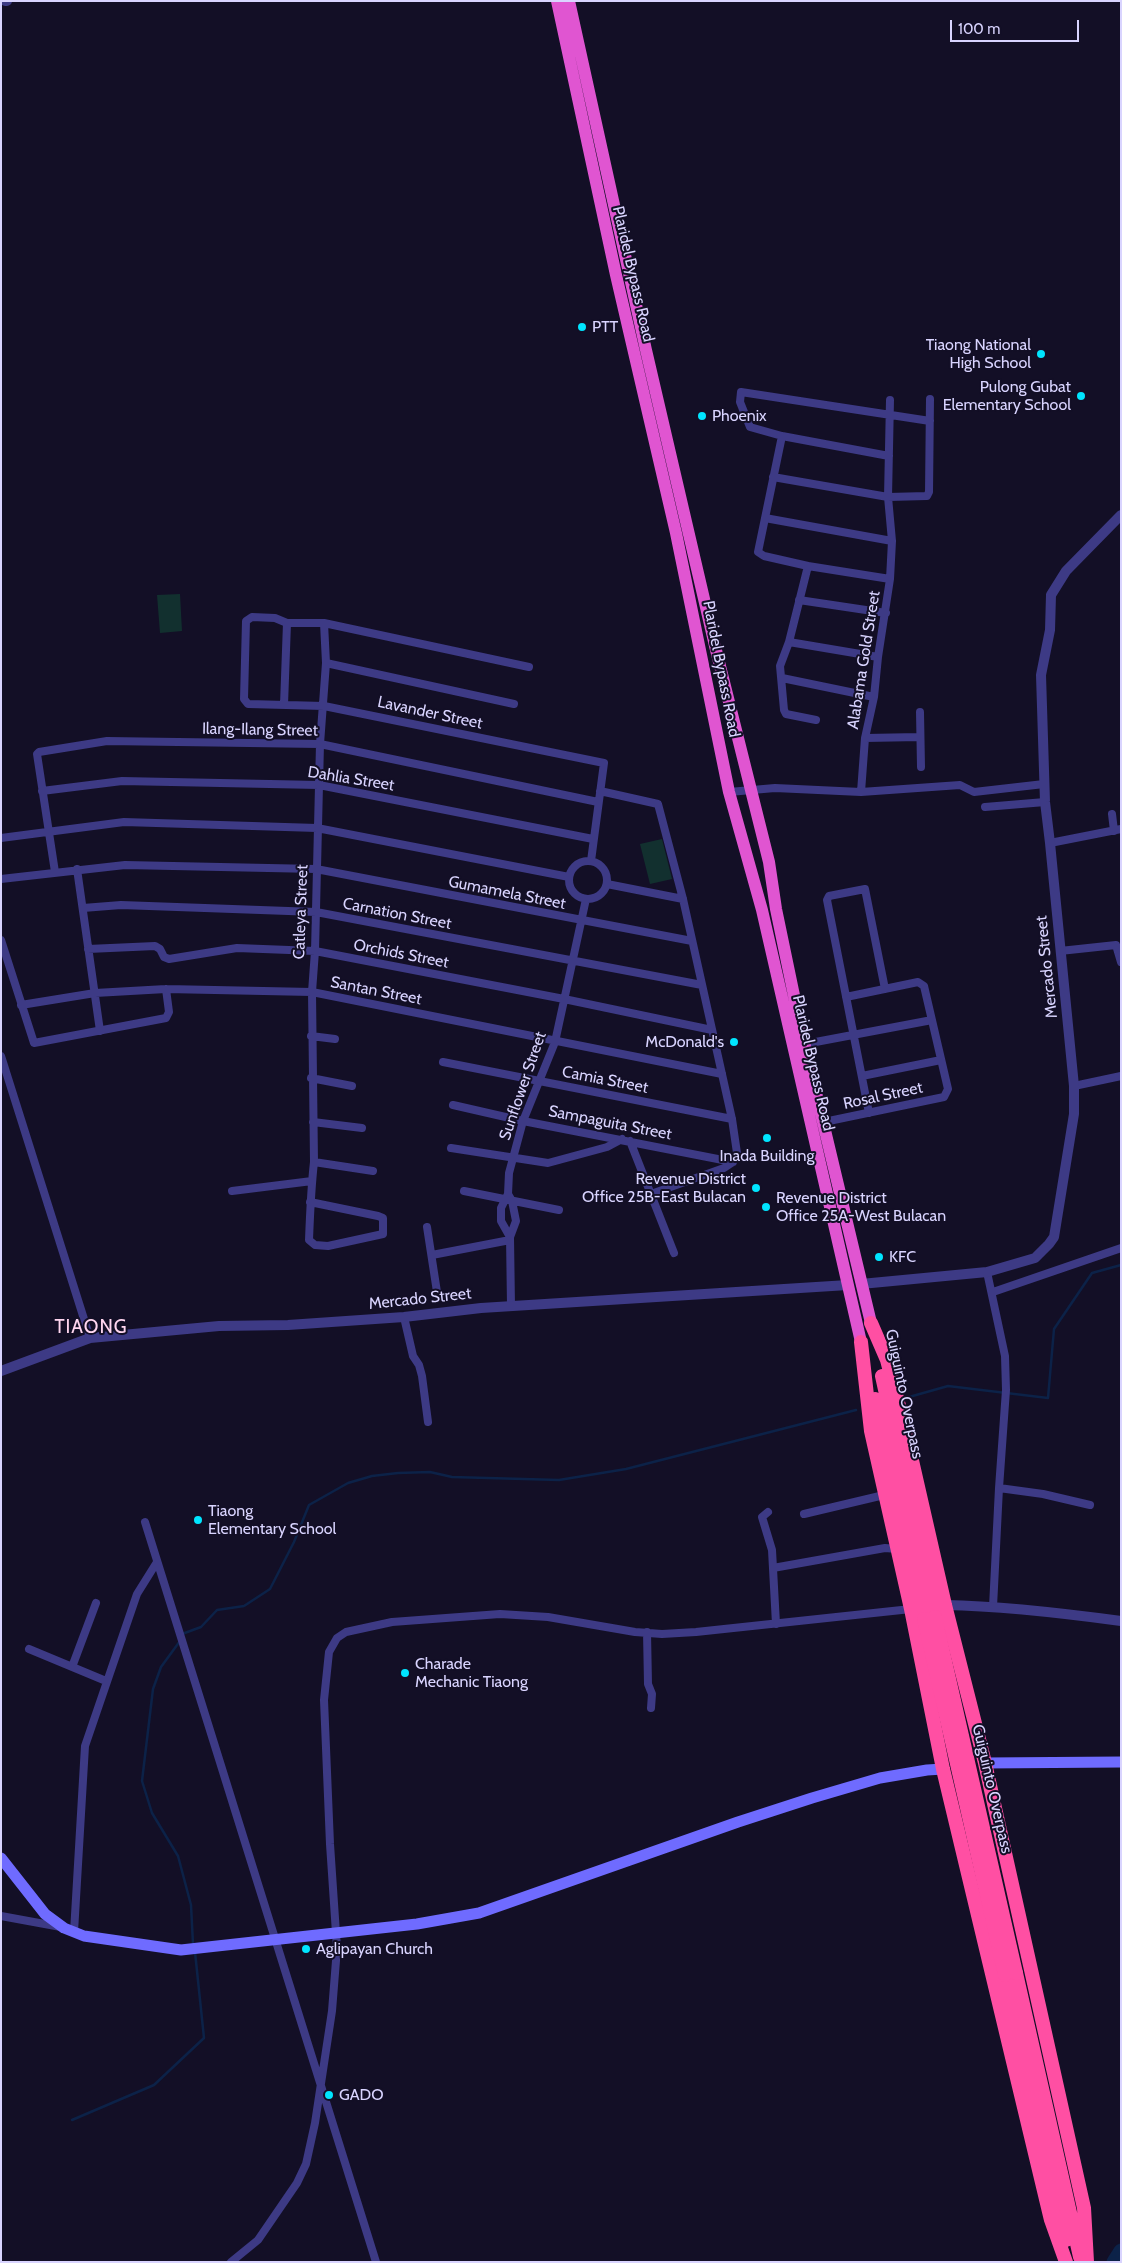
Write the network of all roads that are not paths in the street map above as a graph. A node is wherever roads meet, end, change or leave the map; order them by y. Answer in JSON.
{"nodes":[{"id":1,"x":557,"y":1,"type":"edge"},
{"id":2,"x":568,"y":1,"type":"edge"},
{"id":3,"x":930,"y":399,"type":"dead end"},
{"id":4,"x":890,"y":400,"type":"dead end"},
{"id":5,"x":890,"y":416,"type":"junction"},
{"id":6,"x":930,"y":421,"type":"junction"},
{"id":7,"x":782,"y":436,"type":"junction"},
{"id":8,"x":888,"y":456,"type":"junction"},
{"id":9,"x":773,"y":477,"type":"junction"},
{"id":10,"x":888,"y":497,"type":"junction"},
{"id":11,"x":1121,"y":515,"type":"edge"},
{"id":12,"x":765,"y":518,"type":"junction"},
{"id":13,"x":892,"y":541,"type":"junction"},
{"id":14,"x":808,"y":566,"type":"junction"},
{"id":15,"x":890,"y":579,"type":"junction"},
{"id":16,"x":799,"y":600,"type":"junction"},
{"id":17,"x":886,"y":613,"type":"junction"},
{"id":18,"x":287,"y":622,"type":"junction"},
{"id":19,"x":324,"y":623,"type":"junction"},
{"id":20,"x":789,"y":642,"type":"junction"},
{"id":21,"x":878,"y":658,"type":"junction"},
{"id":22,"x":326,"y":662,"type":"junction"},
{"id":23,"x":529,"y":667,"type":"dead end"},
{"id":24,"x":782,"y":678,"type":"junction"},
{"id":25,"x":874,"y":697,"type":"junction"},
{"id":26,"x":514,"y":704,"type":"dead end"},
{"id":27,"x":284,"y":705,"type":"junction"},
{"id":28,"x":324,"y":706,"type":"junction"},
{"id":29,"x":920,"y":712,"type":"dead end"},
{"id":30,"x":816,"y":720,"type":"dead end"},
{"id":31,"x":920,"y":737,"type":"junction"},
{"id":32,"x":865,"y":738,"type":"junction"},
{"id":33,"x":320,"y":744,"type":"junction"},
{"id":34,"x":920,"y":767,"type":"dead end"},
{"id":35,"x":1044,"y":784,"type":"junction"},
{"id":36,"x":319,"y":785,"type":"junction"},
{"id":37,"x":751,"y":789,"type":"junction"},
{"id":38,"x":42,"y":791,"type":"junction"},
{"id":39,"x":600,"y":792,"type":"junction"},
{"id":40,"x":729,"y":792,"type":"junction"},
{"id":41,"x":861,"y":792,"type":"junction"},
{"id":42,"x":598,"y":802,"type":"junction"},
{"id":43,"x":1044,"y":802,"type":"junction"},
{"id":44,"x":985,"y":807,"type":"dead end"},
{"id":45,"x":1112,"y":814,"type":"dead end"},
{"id":46,"x":317,"y":828,"type":"junction"},
{"id":47,"x":1117,"y":830,"type":"edge"},
{"id":48,"x":48,"y":831,"type":"junction"},
{"id":49,"x":1,"y":838,"type":"edge"},
{"id":50,"x":594,"y":839,"type":"junction"},
{"id":51,"x":1050,"y":843,"type":"junction"},
{"id":52,"x":591,"y":861,"type":"junction"},
{"id":53,"x":316,"y":869,"type":"junction"},
{"id":54,"x":77,"y":870,"type":"junction"},
{"id":55,"x":55,"y":872,"type":"junction"},
{"id":56,"x":569,"y":877,"type":"junction"},
{"id":57,"x":1,"y":879,"type":"edge"},
{"id":58,"x":607,"y":884,"type":"junction"},
{"id":59,"x":586,"y":899,"type":"junction"},
{"id":60,"x":683,"y":899,"type":"junction"},
{"id":61,"x":83,"y":908,"type":"junction"},
{"id":62,"x":316,"y":912,"type":"junction"},
{"id":63,"x":582,"y":921,"type":"junction"},
{"id":64,"x":1,"y":940,"type":"edge"},
{"id":65,"x":692,"y":941,"type":"junction"},
{"id":66,"x":88,"y":949,"type":"junction"},
{"id":67,"x":315,"y":951,"type":"junction"},
{"id":68,"x":1060,"y":951,"type":"junction"},
{"id":69,"x":573,"y":961,"type":"junction"},
{"id":70,"x":1121,"y":962,"type":"edge"},
{"id":71,"x":702,"y":985,"type":"junction"},
{"id":72,"x":166,"y":989,"type":"junction"},
{"id":73,"x":885,"y":989,"type":"junction"},
{"id":74,"x":95,"y":992,"type":"junction"},
{"id":75,"x":312,"y":992,"type":"junction"},
{"id":76,"x":846,"y":997,"type":"junction"},
{"id":77,"x":564,"y":998,"type":"junction"},
{"id":78,"x":21,"y":1004,"type":"junction"},
{"id":79,"x":932,"y":1020,"type":"junction"},
{"id":80,"x":712,"y":1030,"type":"junction"},
{"id":81,"x":100,"y":1031,"type":"junction"},
{"id":82,"x":854,"y":1035,"type":"junction"},
{"id":83,"x":311,"y":1036,"type":"junction"},
{"id":84,"x":335,"y":1039,"type":"dead end"},
{"id":85,"x":555,"y":1042,"type":"junction"},
{"id":86,"x":805,"y":1044,"type":"junction"},
{"id":87,"x":1,"y":1056,"type":"edge"},
{"id":88,"x":941,"y":1060,"type":"junction"},
{"id":89,"x":444,"y":1062,"type":"dead end"},
{"id":90,"x":722,"y":1074,"type":"junction"},
{"id":91,"x":862,"y":1076,"type":"junction"},
{"id":92,"x":1121,"y":1076,"type":"edge"},
{"id":93,"x":311,"y":1078,"type":"junction"},
{"id":94,"x":538,"y":1081,"type":"junction"},
{"id":95,"x":352,"y":1086,"type":"dead end"},
{"id":96,"x":1074,"y":1086,"type":"junction"},
{"id":97,"x":453,"y":1105,"type":"dead end"},
{"id":98,"x":870,"y":1113,"type":"junction"},
{"id":99,"x":732,"y":1119,"type":"junction"},
{"id":100,"x":523,"y":1121,"type":"junction"},
{"id":101,"x":313,"y":1122,"type":"junction"},
{"id":102,"x":824,"y":1122,"type":"junction"},
{"id":103,"x":362,"y":1128,"type":"dead end"},
{"id":104,"x":626,"y":1140,"type":"junction"},
{"id":105,"x":451,"y":1148,"type":"dead end"},
{"id":106,"x":514,"y":1158,"type":"junction"},
{"id":107,"x":314,"y":1162,"type":"junction"},
{"id":108,"x":733,"y":1162,"type":"junction"},
{"id":109,"x":372,"y":1171,"type":"dead end"},
{"id":110,"x":312,"y":1181,"type":"junction"},
{"id":111,"x":232,"y":1191,"type":"dead end"},
{"id":112,"x":464,"y":1191,"type":"dead end"},
{"id":113,"x":651,"y":1194,"type":"junction"},
{"id":114,"x":508,"y":1198,"type":"junction"},
{"id":115,"x":310,"y":1202,"type":"junction"},
{"id":116,"x":559,"y":1210,"type":"dead end"},
{"id":117,"x":427,"y":1227,"type":"dead end"},
{"id":118,"x":510,"y":1239,"type":"junction"},
{"id":119,"x":1121,"y":1248,"type":"edge"},
{"id":120,"x":674,"y":1253,"type":"dead end"},
{"id":121,"x":432,"y":1255,"type":"junction"},
{"id":122,"x":987,"y":1272,"type":"junction"},
{"id":123,"x":854,"y":1284,"type":"junction"},
{"id":124,"x":437,"y":1292,"type":"dead end"},
{"id":125,"x":993,"y":1292,"type":"junction"},
{"id":126,"x":511,"y":1306,"type":"junction"},
{"id":127,"x":404,"y":1317,"type":"junction"},
{"id":128,"x":871,"y":1323,"type":"junction"},
{"id":129,"x":90,"y":1338,"type":"junction"},
{"id":130,"x":861,"y":1342,"type":"junction"},
{"id":131,"x":1,"y":1371,"type":"edge"},
{"id":132,"x":428,"y":1422,"type":"dead end"},
{"id":133,"x":999,"y":1488,"type":"junction"},
{"id":134,"x":884,"y":1495,"type":"junction"},
{"id":135,"x":1090,"y":1506,"type":"dead end"},
{"id":136,"x":768,"y":1512,"type":"dead end"},
{"id":137,"x":804,"y":1514,"type":"dead end"},
{"id":138,"x":145,"y":1522,"type":"dead end"},
{"id":139,"x":897,"y":1549,"type":"junction"},
{"id":140,"x":157,"y":1562,"type":"junction"},
{"id":141,"x":773,"y":1568,"type":"junction"},
{"id":142,"x":96,"y":1603,"type":"dead end"},
{"id":143,"x":945,"y":1606,"type":"junction"},
{"id":144,"x":993,"y":1606,"type":"junction"},
{"id":145,"x":911,"y":1609,"type":"junction"},
{"id":146,"x":930,"y":1618,"type":"junction"},
{"id":147,"x":1121,"y":1621,"type":"edge"},
{"id":148,"x":776,"y":1624,"type":"junction"},
{"id":149,"x":648,"y":1632,"type":"junction"},
{"id":150,"x":29,"y":1649,"type":"dead end"},
{"id":151,"x":72,"y":1667,"type":"junction"},
{"id":152,"x":106,"y":1681,"type":"junction"},
{"id":153,"x":651,"y":1708,"type":"dead end"},
{"id":154,"x":1121,"y":1762,"type":"edge"},
{"id":155,"x":985,"y":1763,"type":"junction"},
{"id":156,"x":943,"y":1769,"type":"junction"},
{"id":157,"x":1,"y":1858,"type":"edge"},
{"id":158,"x":1,"y":1916,"type":"edge"},
{"id":159,"x":69,"y":1930,"type":"junction"},
{"id":160,"x":336,"y":1933,"type":"junction"},
{"id":161,"x":276,"y":1940,"type":"junction"},
{"id":162,"x":1010,"y":1974,"type":"junction"},
{"id":163,"x":320,"y":2082,"type":"junction"},
{"id":164,"x":230,"y":2262,"type":"edge"},
{"id":165,"x":376,"y":2262,"type":"edge"},
{"id":166,"x":1066,"y":2262,"type":"edge"},
{"id":167,"x":1071,"y":2262,"type":"edge"},
{"id":168,"x":1081,"y":2262,"type":"edge"},
{"id":169,"x":1087,"y":2262,"type":"edge"}],
"edges":[{"from":1,"to":40,"type":"highway","name":"Plaridel Bypass Road"},
{"from":2,"to":37,"type":"highway","name":"Plaridel Bypass Road"},
{"from":3,"to":6,"type":"street"},
{"from":4,"to":5,"type":"street","name":"Alabama Gold Street"},
{"from":5,"to":6,"type":"street"},
{"from":5,"to":7,"type":"street"},
{"from":5,"to":8,"type":"street","name":"Alabama Gold Street"},
{"from":6,"to":10,"type":"street"},
{"from":7,"to":8,"type":"street"},
{"from":7,"to":9,"type":"street"},
{"from":8,"to":10,"type":"street","name":"Alabama Gold Street"},
{"from":9,"to":10,"type":"street"},
{"from":9,"to":12,"type":"street"},
{"from":10,"to":13,"type":"street","name":"Alabama Gold Street"},
{"from":11,"to":35,"type":"street","name":"Mercado Street"},
{"from":12,"to":13,"type":"street"},
{"from":12,"to":14,"type":"street"},
{"from":13,"to":15,"type":"street","name":"Alabama Gold Street"},
{"from":14,"to":15,"type":"street"},
{"from":14,"to":16,"type":"street"},
{"from":15,"to":17,"type":"street","name":"Alabama Gold Street"},
{"from":16,"to":17,"type":"street"},
{"from":16,"to":20,"type":"street"},
{"from":17,"to":21,"type":"street","name":"Alabama Gold Street"},
{"from":18,"to":19,"type":"street"},
{"from":18,"to":27,"type":"street"},
{"from":18,"to":27,"type":"street","name":"Lavander Street"},
{"from":19,"to":22,"type":"street","name":"Catleya Street"},
{"from":19,"to":23,"type":"street"},
{"from":20,"to":21,"type":"street"},
{"from":20,"to":24,"type":"street"},
{"from":21,"to":25,"type":"street","name":"Alabama Gold Street"},
{"from":22,"to":26,"type":"street"},
{"from":22,"to":28,"type":"street","name":"Catleya Street"},
{"from":24,"to":25,"type":"street"},
{"from":24,"to":30,"type":"street"},
{"from":25,"to":32,"type":"street","name":"Alabama Gold Street"},
{"from":27,"to":28,"type":"street","name":"Lavander Street"},
{"from":28,"to":33,"type":"street","name":"Catleya Street"},
{"from":28,"to":39,"type":"street","name":"Lavander Street"},
{"from":29,"to":31,"type":"street"},
{"from":31,"to":32,"type":"street"},
{"from":31,"to":34,"type":"street"},
{"from":32,"to":41,"type":"street","name":"Alabama Gold Street"},
{"from":33,"to":36,"type":"street","name":"Catleya Street"},
{"from":33,"to":38,"type":"street","name":"Ilang-Ilang Street"},
{"from":33,"to":42,"type":"street","name":"Ilang-Ilang Street"},
{"from":35,"to":41,"type":"street"},
{"from":35,"to":43,"type":"street","name":"Mercado Street"},
{"from":36,"to":38,"type":"street","name":"Dahlia Street"},
{"from":36,"to":46,"type":"street","name":"Catleya Street"},
{"from":36,"to":50,"type":"street","name":"Dahlia Street"},
{"from":37,"to":40,"type":"street"},
{"from":37,"to":41,"type":"street"},
{"from":37,"to":86,"type":"highway","name":"Plaridel Bypass Road"},
{"from":38,"to":48,"type":"street","name":"Ilang-Ilang Street"},
{"from":39,"to":42,"type":"street"},
{"from":39,"to":60,"type":"street"},
{"from":40,"to":123,"type":"highway","name":"Plaridel Bypass Road"},
{"from":42,"to":50,"type":"street"},
{"from":43,"to":44,"type":"street"},
{"from":43,"to":51,"type":"street","name":"Mercado Street"},
{"from":45,"to":47,"type":"street"},
{"from":46,"to":48,"type":"street"},
{"from":46,"to":53,"type":"street","name":"Catleya Street"},
{"from":46,"to":56,"type":"street"},
{"from":47,"to":51,"type":"street"},
{"from":48,"to":49,"type":"street"},
{"from":48,"to":55,"type":"street","name":"Ilang-Ilang Street"},
{"from":50,"to":52,"type":"street"},
{"from":51,"to":68,"type":"street","name":"Mercado Street"},
{"from":52,"to":56,"type":"street"},
{"from":52,"to":58,"type":"street"},
{"from":53,"to":54,"type":"street","name":"Gumamela Street"},
{"from":53,"to":62,"type":"street","name":"Catleya Street"},
{"from":53,"to":63,"type":"street","name":"Gumamela Street"},
{"from":54,"to":55,"type":"street","name":"Gumamela Street"},
{"from":54,"to":61,"type":"street"},
{"from":55,"to":57,"type":"street","name":"Gumamela Street"},
{"from":56,"to":59,"type":"street"},
{"from":58,"to":59,"type":"street"},
{"from":58,"to":60,"type":"street"},
{"from":59,"to":63,"type":"street","name":"Sunflower Street"},
{"from":60,"to":65,"type":"street"},
{"from":61,"to":62,"type":"street","name":"Carnation Street"},
{"from":61,"to":66,"type":"street"},
{"from":62,"to":67,"type":"street","name":"Catleya Street"},
{"from":62,"to":69,"type":"street","name":"Carnation Street"},
{"from":63,"to":65,"type":"street","name":"Gumamela Street"},
{"from":63,"to":69,"type":"street","name":"Sunflower Street"},
{"from":64,"to":78,"type":"street"},
{"from":65,"to":71,"type":"street"},
{"from":66,"to":67,"type":"street","name":"Orchids Street"},
{"from":66,"to":74,"type":"street"},
{"from":67,"to":75,"type":"street","name":"Catleya Street"},
{"from":67,"to":77,"type":"street","name":"Orchids Street"},
{"from":68,"to":70,"type":"street"},
{"from":68,"to":96,"type":"street","name":"Mercado Street"},
{"from":69,"to":71,"type":"street","name":"Carnation Street"},
{"from":69,"to":77,"type":"street","name":"Sunflower Street"},
{"from":71,"to":80,"type":"street"},
{"from":72,"to":74,"type":"street","name":"Santan Street"},
{"from":72,"to":75,"type":"street","name":"Santan Street"},
{"from":72,"to":81,"type":"street"},
{"from":73,"to":76,"type":"street"},
{"from":73,"to":76,"type":"street"},
{"from":73,"to":79,"type":"street"},
{"from":74,"to":78,"type":"street","name":"Santan Street"},
{"from":74,"to":81,"type":"street"},
{"from":75,"to":83,"type":"street","name":"Catleya Street"},
{"from":75,"to":85,"type":"street","name":"Santan Street"},
{"from":76,"to":82,"type":"street"},
{"from":77,"to":80,"type":"street","name":"Orchids Street"},
{"from":77,"to":85,"type":"street","name":"Sunflower Street"},
{"from":78,"to":81,"type":"street"},
{"from":79,"to":82,"type":"street"},
{"from":79,"to":88,"type":"street"},
{"from":80,"to":90,"type":"street"},
{"from":82,"to":86,"type":"street"},
{"from":82,"to":91,"type":"street"},
{"from":83,"to":84,"type":"street"},
{"from":83,"to":93,"type":"street","name":"Catleya Street"},
{"from":85,"to":90,"type":"street","name":"Santan Street"},
{"from":85,"to":94,"type":"street","name":"Sunflower Street"},
{"from":86,"to":102,"type":"highway","name":"Plaridel Bypass Road"},
{"from":87,"to":129,"type":"street"},
{"from":88,"to":91,"type":"street"},
{"from":88,"to":98,"type":"street","name":"Rosal Street"},
{"from":89,"to":94,"type":"street","name":"Camia Street"},
{"from":90,"to":99,"type":"street"},
{"from":91,"to":98,"type":"street"},
{"from":92,"to":96,"type":"street"},
{"from":93,"to":95,"type":"street"},
{"from":93,"to":101,"type":"street","name":"Catleya Street"},
{"from":94,"to":99,"type":"street","name":"Camia Street"},
{"from":94,"to":100,"type":"street","name":"Sunflower Street"},
{"from":96,"to":122,"type":"street","name":"Mercado Street"},
{"from":97,"to":100,"type":"street","name":"Sampaguita Street"},
{"from":98,"to":102,"type":"street","name":"Rosal Street"},
{"from":99,"to":108,"type":"street"},
{"from":100,"to":104,"type":"street","name":"Sampaguita Street"},
{"from":100,"to":106,"type":"street","name":"Sunflower Street"},
{"from":101,"to":103,"type":"street"},
{"from":101,"to":107,"type":"street","name":"Catleya Street"},
{"from":102,"to":123,"type":"highway","name":"Plaridel Bypass Road"},
{"from":104,"to":106,"type":"street"},
{"from":104,"to":108,"type":"street","name":"Sampaguita Street"},
{"from":104,"to":113,"type":"street"},
{"from":105,"to":106,"type":"street"},
{"from":106,"to":114,"type":"street","name":"Sunflower Street"},
{"from":107,"to":109,"type":"street"},
{"from":107,"to":110,"type":"street","name":"Catleya Street"},
{"from":108,"to":113,"type":"street"},
{"from":110,"to":111,"type":"street"},
{"from":110,"to":115,"type":"street","name":"Catleya Street"},
{"from":112,"to":114,"type":"street"},
{"from":113,"to":120,"type":"street"},
{"from":114,"to":116,"type":"street"},
{"from":114,"to":118,"type":"street","name":"Sunflower Street"},
{"from":114,"to":118,"type":"street","name":"Sunflower Street"},
{"from":115,"to":115,"type":"street","name":"Catleya Street"},
{"from":117,"to":121,"type":"street"},
{"from":118,"to":121,"type":"street"},
{"from":118,"to":126,"type":"street","name":"Sunflower Street"},
{"from":119,"to":125,"type":"street"},
{"from":121,"to":124,"type":"street"},
{"from":122,"to":123,"type":"street","name":"Mercado Street"},
{"from":122,"to":125,"type":"street"},
{"from":123,"to":126,"type":"street","name":"Mercado Street"},
{"from":123,"to":128,"type":"highway","name":"Plaridel Bypass Road"},
{"from":123,"to":130,"type":"highway","name":"Plaridel Bypass Road"},
{"from":125,"to":133,"type":"street"},
{"from":126,"to":127,"type":"street","name":"Mercado Street"},
{"from":127,"to":129,"type":"street","name":"Mercado Street"},
{"from":127,"to":132,"type":"street"},
{"from":128,"to":143,"type":"highway"},
{"from":128,"to":146,"type":"highway","name":"Guiguinto Overpass"},
{"from":129,"to":131,"type":"street","name":"Mercado Street"},
{"from":130,"to":134,"type":"highway"},
{"from":130,"to":146,"type":"highway","name":"Guiguinto Overpass"},
{"from":133,"to":135,"type":"street"},
{"from":133,"to":144,"type":"street"},
{"from":134,"to":137,"type":"street"},
{"from":134,"to":139,"type":"highway"},
{"from":136,"to":141,"type":"street"},
{"from":138,"to":140,"type":"street"},
{"from":139,"to":141,"type":"street"},
{"from":139,"to":145,"type":"highway"},
{"from":140,"to":152,"type":"street"},
{"from":140,"to":161,"type":"street"},
{"from":141,"to":148,"type":"street"},
{"from":142,"to":151,"type":"street"},
{"from":143,"to":144,"type":"street"},
{"from":143,"to":155,"type":"highway"},
{"from":144,"to":147,"type":"street"},
{"from":145,"to":148,"type":"street"},
{"from":145,"to":156,"type":"highway"},
{"from":146,"to":162,"type":"highway","name":"Guiguinto Overpass","bridge":true},
{"from":148,"to":149,"type":"street"},
{"from":149,"to":153,"type":"street"},
{"from":149,"to":160,"type":"street"},
{"from":150,"to":151,"type":"street"},
{"from":151,"to":152,"type":"street"},
{"from":152,"to":159,"type":"street"},
{"from":154,"to":155,"type":"main road"},
{"from":155,"to":169,"type":"highway"},
{"from":156,"to":160,"type":"main road"},
{"from":156,"to":166,"type":"highway"},
{"from":157,"to":159,"type":"main road"},
{"from":158,"to":159,"type":"street"},
{"from":159,"to":161,"type":"main road"},
{"from":160,"to":161,"type":"main road"},
{"from":160,"to":163,"type":"street"},
{"from":161,"to":163,"type":"street"},
{"from":162,"to":167,"type":"highway","name":"Guiguinto Overpass"},
{"from":162,"to":168,"type":"highway","name":"Guiguinto Overpass"},
{"from":163,"to":164,"type":"street"},
{"from":163,"to":165,"type":"street"}]}
